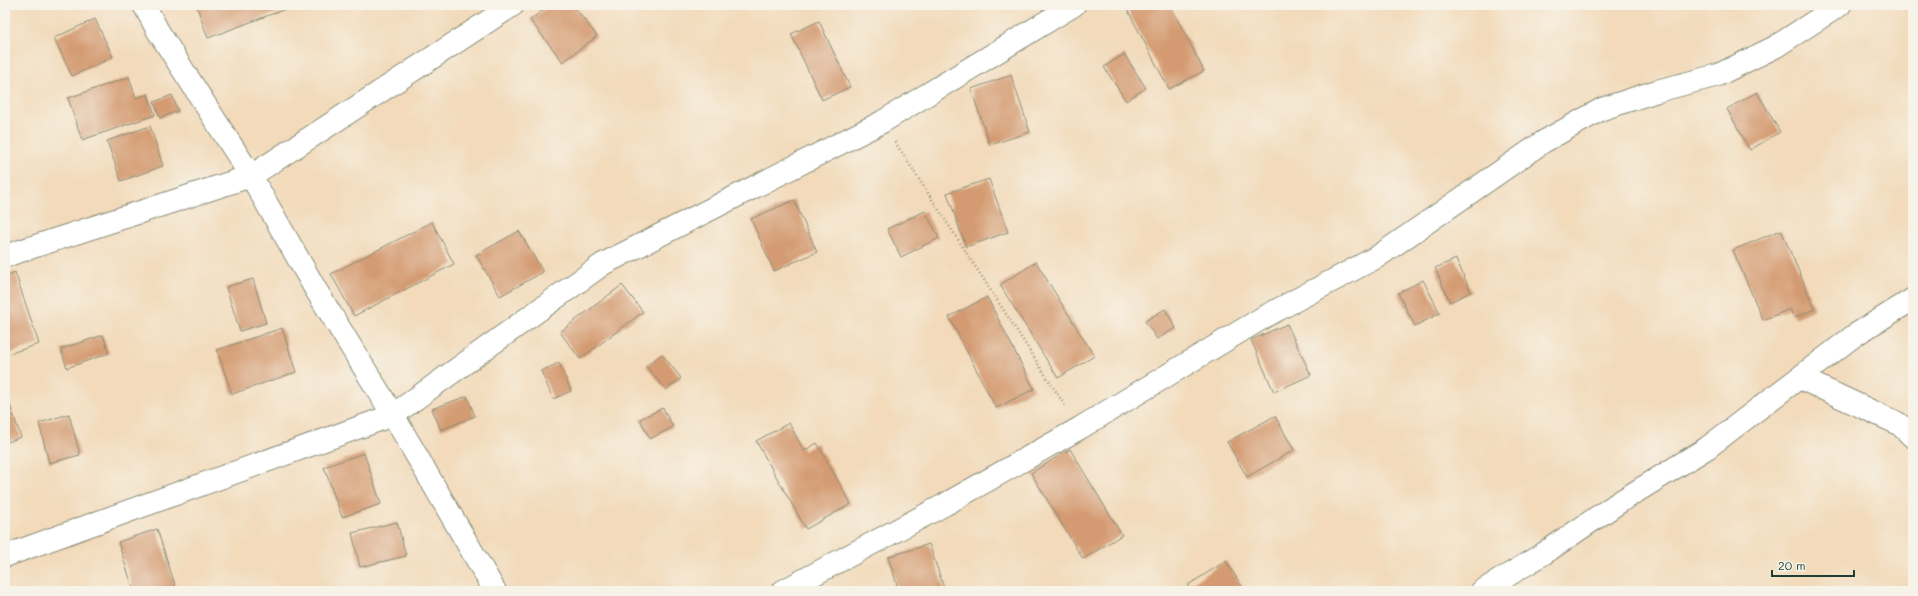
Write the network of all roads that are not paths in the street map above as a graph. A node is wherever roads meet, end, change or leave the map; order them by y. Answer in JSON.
{"nodes":[{"id":1,"x":144,"y":5,"type":"edge"},
{"id":2,"x":513,"y":5,"type":"edge"},
{"id":3,"x":1074,"y":5,"type":"edge"},
{"id":4,"x":1840,"y":5,"type":"edge"},
{"id":5,"x":251,"y":176,"type":"junction"},
{"id":6,"x":5,"y":256,"type":"edge"},
{"id":7,"x":1913,"y":299,"type":"edge"},
{"id":8,"x":1800,"y":378,"type":"junction"},
{"id":9,"x":393,"y":415,"type":"junction"},
{"id":10,"x":1913,"y":437,"type":"edge"},
{"id":11,"x":5,"y":556,"type":"edge"},
{"id":12,"x":495,"y":591,"type":"edge"},
{"id":13,"x":782,"y":591,"type":"edge"},
{"id":14,"x":1482,"y":591,"type":"edge"}],
"edges":[{"from":1,"to":5,"type":"street"},
{"from":2,"to":5,"type":"street"},
{"from":3,"to":9,"type":"street"},
{"from":4,"to":13,"type":"street"},
{"from":5,"to":6,"type":"street"},
{"from":5,"to":9,"type":"street"},
{"from":7,"to":8,"type":"street"},
{"from":8,"to":10,"type":"street"},
{"from":8,"to":14,"type":"street"},
{"from":9,"to":11,"type":"street"},
{"from":9,"to":12,"type":"street"}]}
